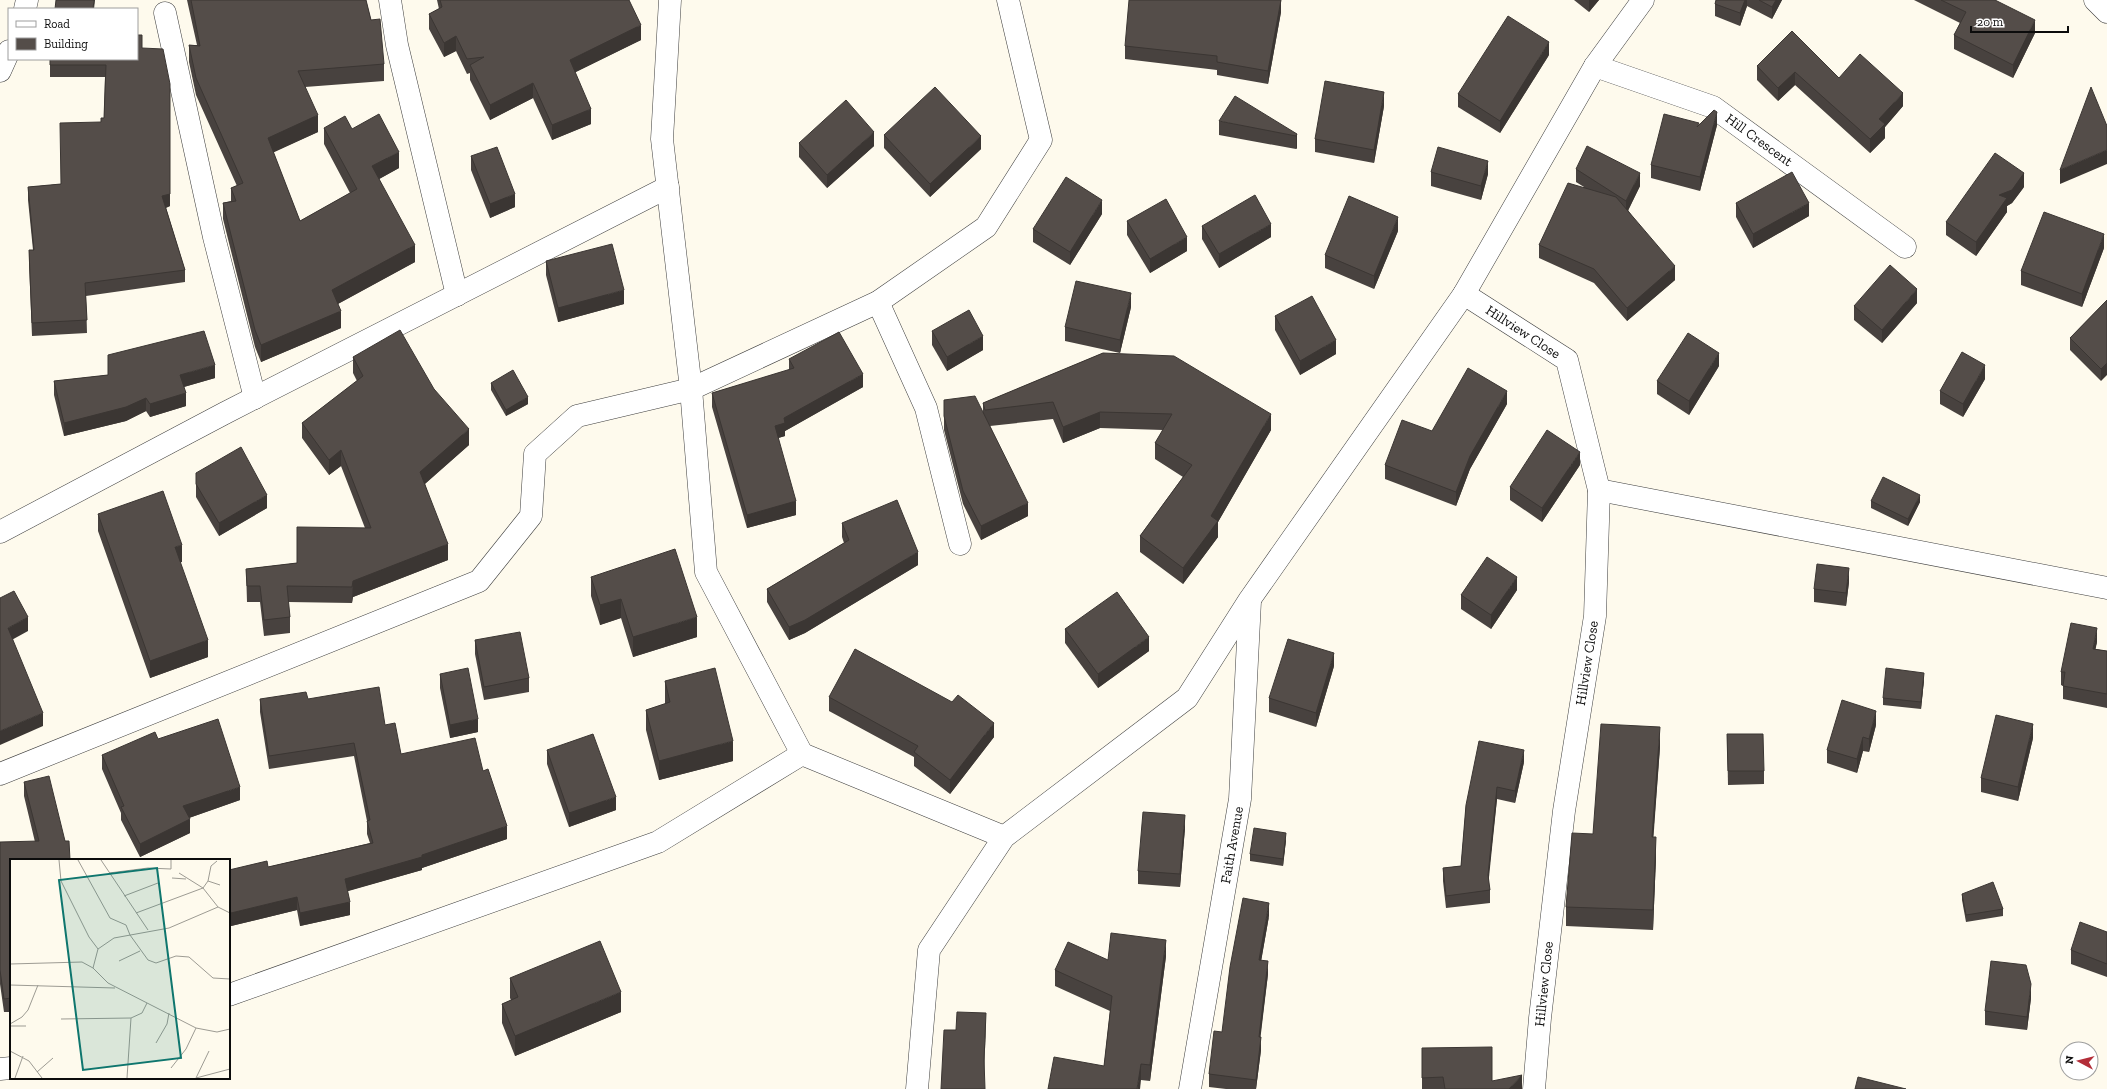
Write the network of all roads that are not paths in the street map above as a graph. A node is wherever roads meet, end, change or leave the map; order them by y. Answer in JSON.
{"nodes":[{"id":1,"x":390,"y":0,"type":"edge"},
{"id":2,"x":670,"y":0,"type":"edge"},
{"id":3,"x":1008,"y":0,"type":"edge"},
{"id":4,"x":1643,"y":0,"type":"edge"},
{"id":5,"x":2095,"y":0,"type":"edge"},
{"id":6,"x":2107,"y":12,"type":"edge"},
{"id":7,"x":165,"y":13,"type":"dead end"},
{"id":8,"x":8,"y":53,"type":"edge"},
{"id":9,"x":1595,"y":66,"type":"junction"},
{"id":10,"x":0,"y":71,"type":"edge"},
{"id":11,"x":668,"y":187,"type":"junction"},
{"id":12,"x":1906,"y":247,"type":"dead end"},
{"id":13,"x":1464,"y":294,"type":"junction"},
{"id":14,"x":457,"y":295,"type":"junction"},
{"id":15,"x":878,"y":302,"type":"junction"},
{"id":16,"x":691,"y":389,"type":"junction"},
{"id":17,"x":255,"y":398,"type":"junction"},
{"id":18,"x":1599,"y":490,"type":"junction"},
{"id":19,"x":0,"y":532,"type":"edge"},
{"id":20,"x":960,"y":544,"type":"dead end"},
{"id":21,"x":2107,"y":588,"type":"edge"},
{"id":22,"x":1250,"y":599,"type":"junction"},
{"id":23,"x":802,"y":754,"type":"junction"},
{"id":24,"x":0,"y":774,"type":"edge"},
{"id":25,"x":1004,"y":837,"type":"junction"},
{"id":26,"x":230,"y":995,"type":"edge"},
{"id":27,"x":10,"y":1068,"type":"edge"},
{"id":28,"x":0,"y":1069,"type":"edge"},
{"id":29,"x":917,"y":1089,"type":"edge"},
{"id":30,"x":1190,"y":1089,"type":"edge"},
{"id":31,"x":1534,"y":1089,"type":"edge"}],
"edges":[{"from":1,"to":14,"type":"street"},
{"from":2,"to":11,"type":"street"},
{"from":3,"to":15,"type":"street"},
{"from":4,"to":9,"type":"street"},
{"from":5,"to":6,"type":"street"},
{"from":7,"to":17,"type":"street"},
{"from":8,"to":10,"type":"street"},
{"from":9,"to":12,"type":"street","name":"Hill Crescent"},
{"from":9,"to":13,"type":"street"},
{"from":11,"to":14,"type":"street"},
{"from":11,"to":16,"type":"street"},
{"from":13,"to":18,"type":"street","name":"Hillview Close"},
{"from":13,"to":22,"type":"street"},
{"from":14,"to":17,"type":"street"},
{"from":15,"to":16,"type":"street"},
{"from":15,"to":20,"type":"street"},
{"from":16,"to":23,"type":"street"},
{"from":16,"to":24,"type":"street"},
{"from":17,"to":19,"type":"street"},
{"from":18,"to":21,"type":"street"},
{"from":18,"to":31,"type":"street","name":"Hillview Close"},
{"from":22,"to":25,"type":"street"},
{"from":22,"to":30,"type":"street","name":"Faith Avenue"},
{"from":23,"to":25,"type":"street"},
{"from":23,"to":26,"type":"street"},
{"from":25,"to":29,"type":"street"},
{"from":27,"to":28,"type":"street"}]}
